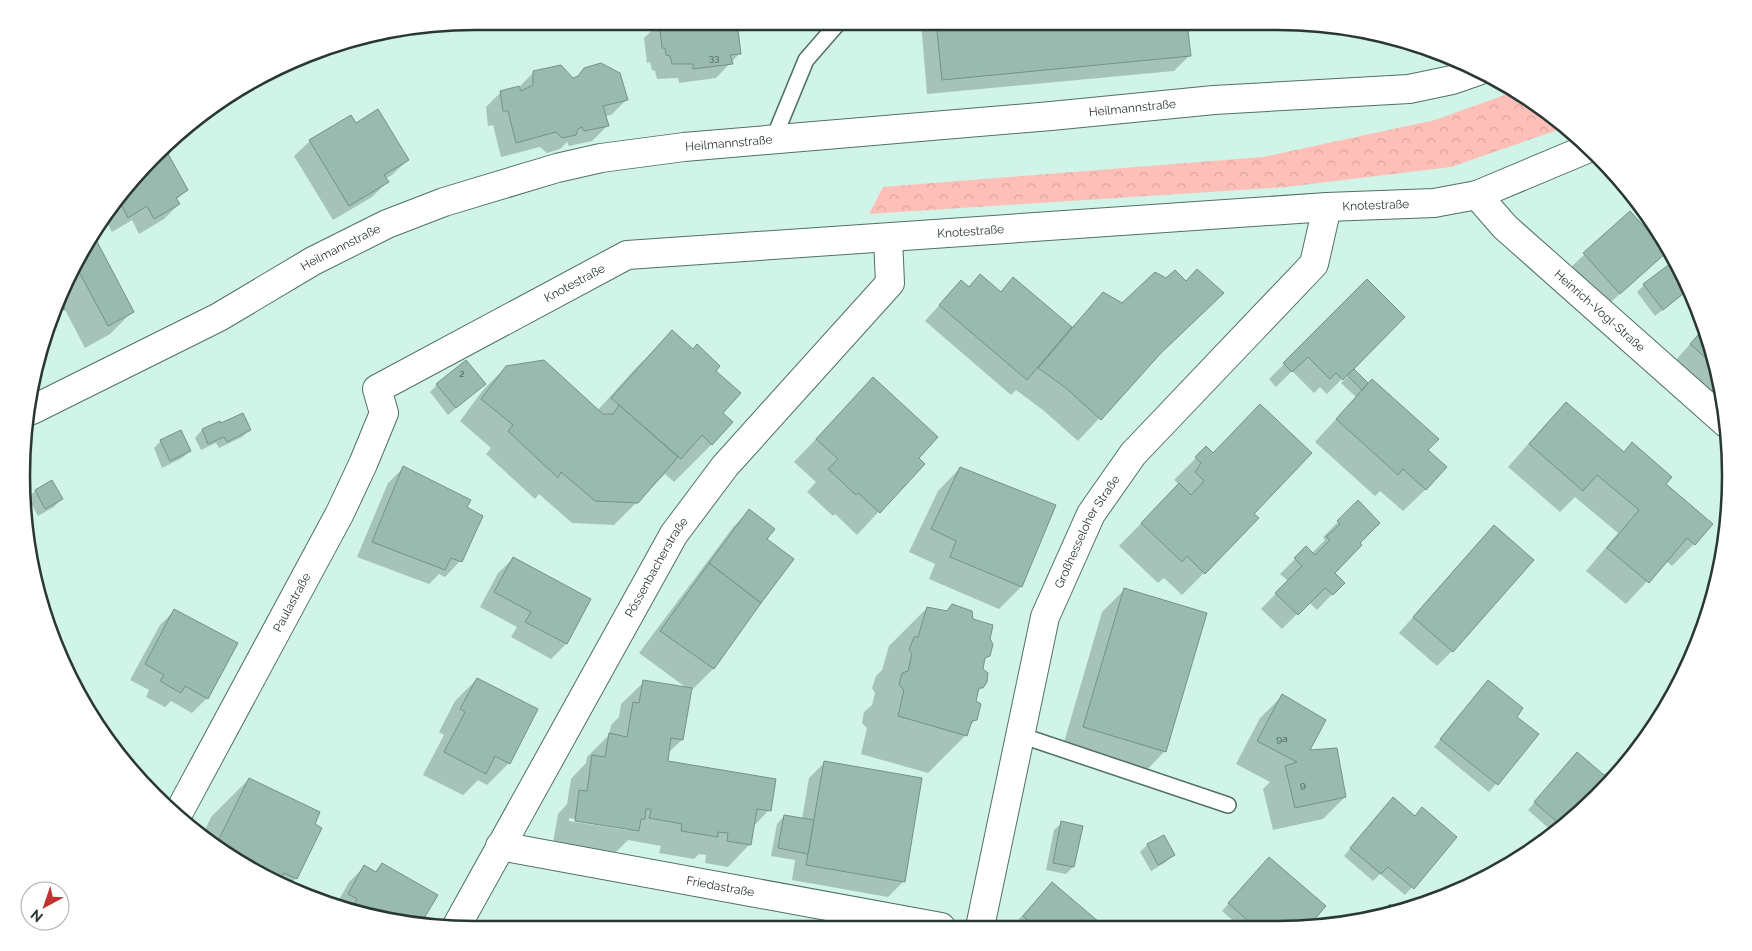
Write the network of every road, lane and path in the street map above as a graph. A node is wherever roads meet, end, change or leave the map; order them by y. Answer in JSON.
{"nodes":[{"id":1,"x":832,"y":30,"type":"edge"},
{"id":2,"x":1470,"y":74,"type":"edge"},
{"id":3,"x":772,"y":140,"type":"junction"},
{"id":4,"x":1582,"y":151,"type":"edge"},
{"id":5,"x":1476,"y":195,"type":"junction"},
{"id":6,"x":1326,"y":206,"type":"junction"},
{"id":7,"x":888,"y":238,"type":"junction"},
{"id":8,"x":377,"y":389,"type":"joint"},
{"id":9,"x":36,"y":408,"type":"edge"},
{"id":10,"x":1718,"y":416,"type":"edge"},
{"id":11,"x":1020,"y":735,"type":"junction"},
{"id":12,"x":1228,"y":805,"type":"dead end"},
{"id":13,"x":181,"y":809,"type":"edge"},
{"id":14,"x":500,"y":846,"type":"junction"},
{"id":15,"x":460,"y":920,"type":"edge"},
{"id":16,"x":908,"y":921,"type":"edge"},
{"id":17,"x":981,"y":921,"type":"edge"}],
"edges":[{"from":1,"to":3,"type":"lane"},
{"from":2,"to":3,"type":"street","name":"Heilmannstraße"},
{"from":3,"to":9,"type":"street","name":"Heilmannstraße"},
{"from":4,"to":5,"type":"street","name":"Knotestraße"},
{"from":5,"to":6,"type":"street","name":"Knotestraße"},
{"from":5,"to":10,"type":"street","name":"Heinrich-Vogl-Straße"},
{"from":6,"to":7,"type":"street","name":"Knotestraße"},
{"from":6,"to":11,"type":"street","name":"Großhesseloher Straße"},
{"from":7,"to":8,"type":"street","name":"Knotestraße"},
{"from":7,"to":14,"type":"street","name":"Pössenbacherstraße"},
{"from":8,"to":13,"type":"street","name":"Paulastraße"},
{"from":11,"to":12,"type":"lane"},
{"from":11,"to":17,"type":"street","name":"Großhesseloher Straße"},
{"from":14,"to":15,"type":"street","name":"Pössenbacherstraße"},
{"from":14,"to":16,"type":"street","name":"Friedastraße"}]}
